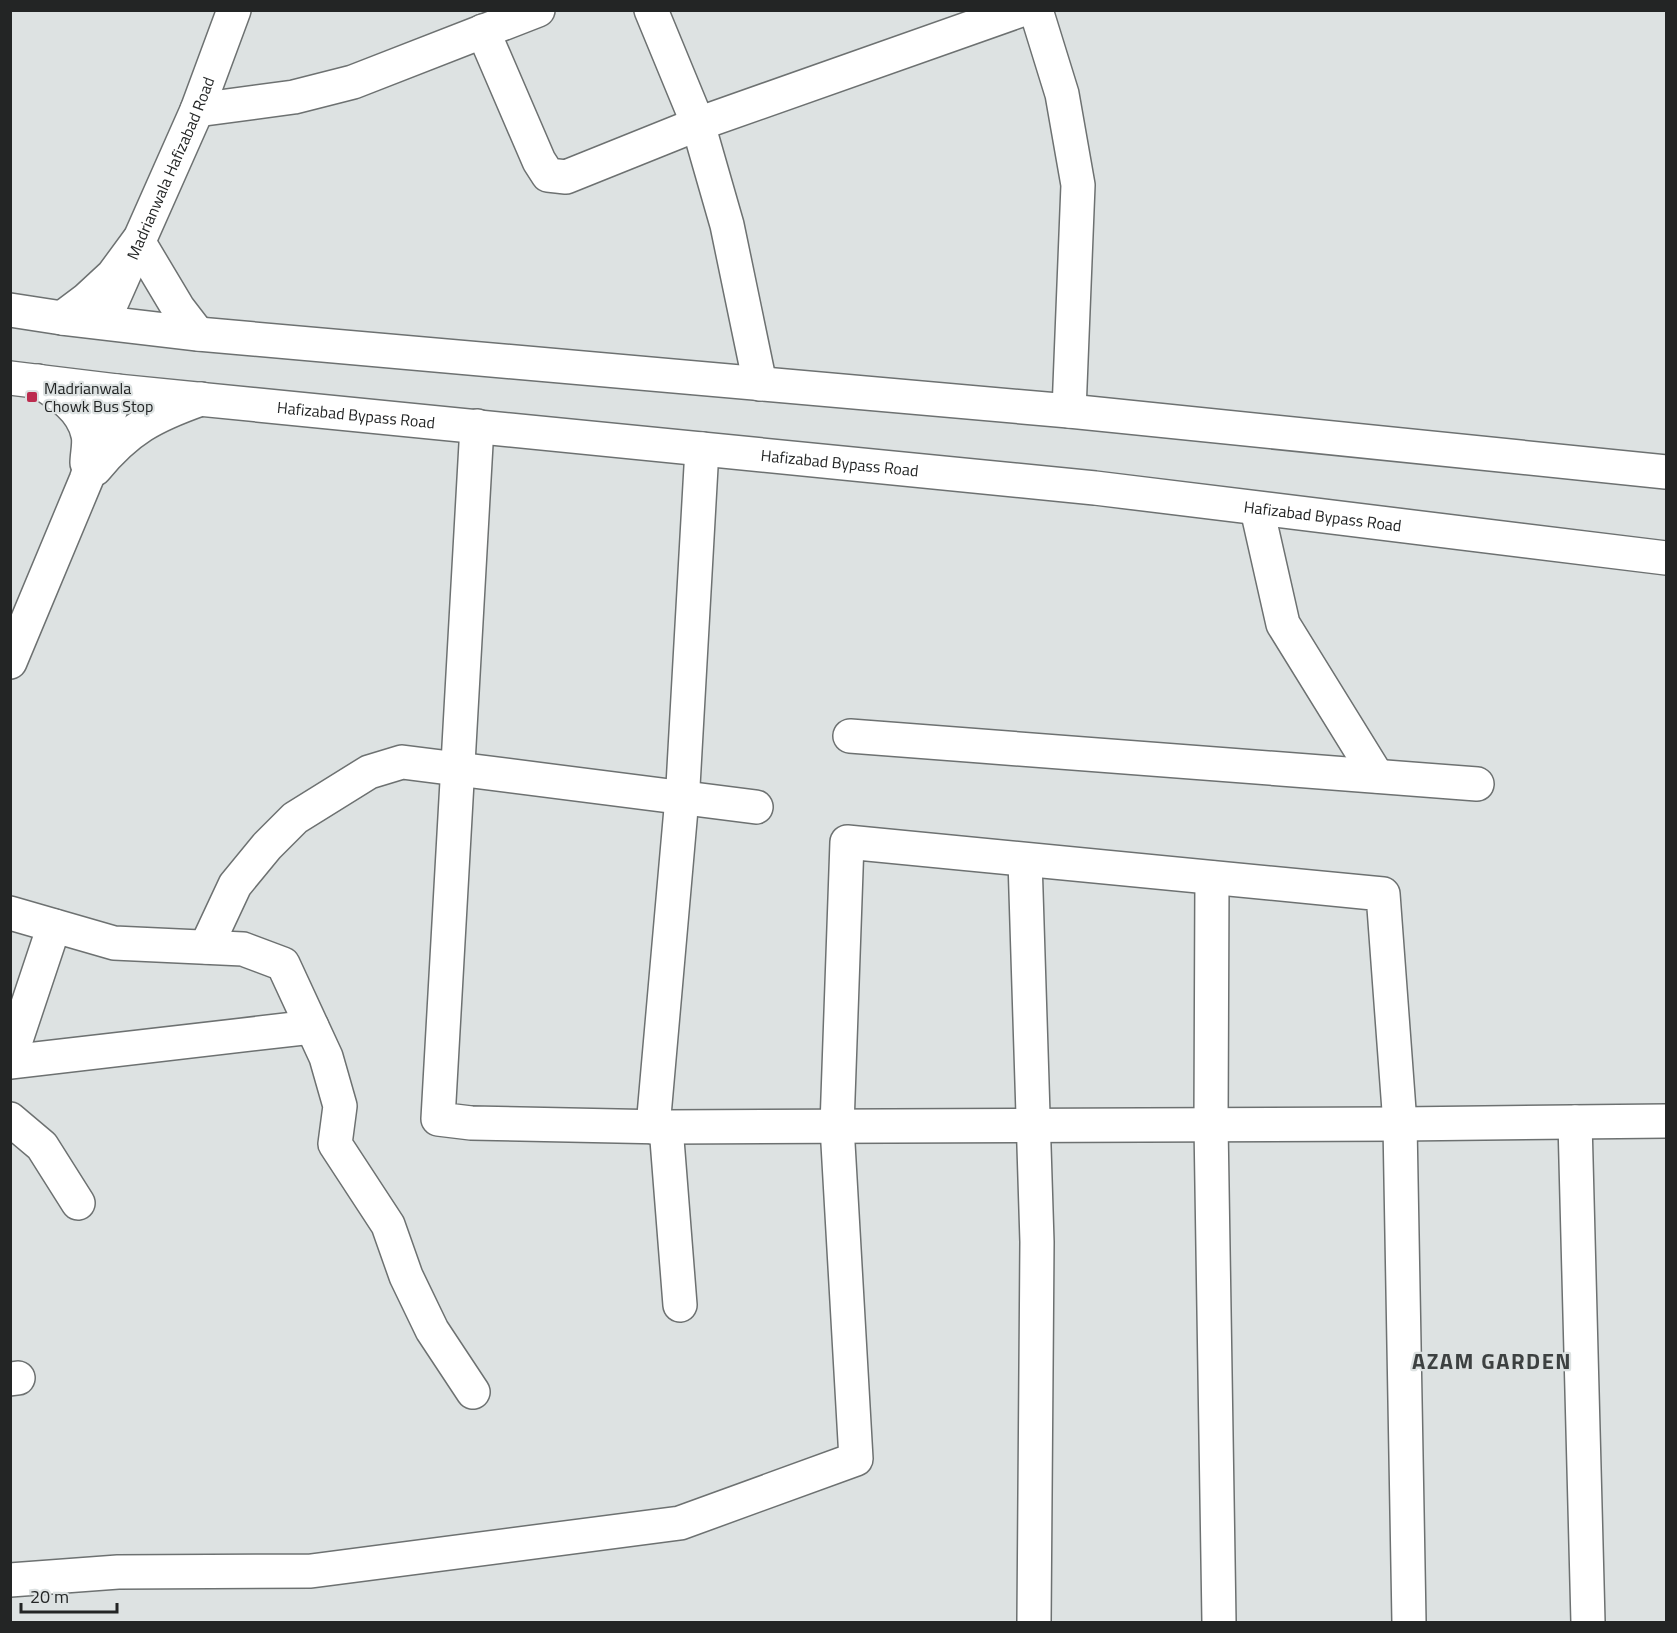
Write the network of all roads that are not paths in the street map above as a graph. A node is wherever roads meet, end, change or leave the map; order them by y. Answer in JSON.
{"nodes":[{"id":1,"x":234,"y":10,"type":"edge"},
{"id":2,"x":538,"y":10,"type":"edge"},
{"id":3,"x":651,"y":10,"type":"edge"},
{"id":4,"x":1021,"y":10,"type":"edge"},
{"id":5,"x":1036,"y":10,"type":"edge"},
{"id":6,"x":483,"y":31,"type":"junction"},
{"id":7,"x":197,"y":110,"type":"junction"},
{"id":8,"x":699,"y":124,"type":"junction"},
{"id":9,"x":138,"y":241,"type":"junction"},
{"id":10,"x":10,"y":310,"type":"edge"},
{"id":11,"x":62,"y":318,"type":"junction"},
{"id":12,"x":103,"y":322,"type":"junction"},
{"id":13,"x":198,"y":334,"type":"junction"},
{"id":14,"x":24,"y":379,"type":"edge"},
{"id":15,"x":760,"y":384,"type":"junction"},
{"id":16,"x":117,"y":391,"type":"junction"},
{"id":17,"x":201,"y":399,"type":"junction"},
{"id":18,"x":1069,"y":411,"type":"junction"},
{"id":19,"x":477,"y":426,"type":"junction"},
{"id":20,"x":702,"y":449,"type":"junction"},
{"id":21,"x":1666,"y":472,"type":"edge"},
{"id":22,"x":86,"y":480,"type":"junction"},
{"id":23,"x":1257,"y":508,"type":"junction"},
{"id":24,"x":1666,"y":558,"type":"edge"},
{"id":25,"x":10,"y":662,"type":"edge"},
{"id":26,"x":850,"y":736,"type":"dead end"},
{"id":27,"x":458,"y":769,"type":"junction"},
{"id":28,"x":1377,"y":776,"type":"junction"},
{"id":29,"x":1477,"y":784,"type":"dead end"},
{"id":30,"x":681,"y":797,"type":"junction"},
{"id":31,"x":756,"y":807,"type":"dead end"},
{"id":32,"x":1025,"y":860,"type":"junction"},
{"id":33,"x":1212,"y":878,"type":"junction"},
{"id":34,"x":10,"y":913,"type":"edge"},
{"id":35,"x":54,"y":926,"type":"junction"},
{"id":36,"x":206,"y":947,"type":"junction"},
{"id":37,"x":312,"y":1027,"type":"junction"},
{"id":38,"x":10,"y":1058,"type":"edge"},
{"id":39,"x":10,"y":1062,"type":"edge"},
{"id":40,"x":10,"y":1119,"type":"edge"},
{"id":41,"x":1666,"y":1121,"type":"edge"},
{"id":42,"x":1575,"y":1122,"type":"junction"},
{"id":43,"x":1211,"y":1124,"type":"junction"},
{"id":44,"x":1400,"y":1124,"type":"junction"},
{"id":45,"x":1034,"y":1125,"type":"junction"},
{"id":46,"x":837,"y":1126,"type":"junction"},
{"id":47,"x":659,"y":1127,"type":"junction"},
{"id":48,"x":78,"y":1203,"type":"dead end"},
{"id":49,"x":680,"y":1305,"type":"dead end"},
{"id":50,"x":473,"y":1392,"type":"dead end"},
{"id":51,"x":10,"y":1580,"type":"edge"},
{"id":52,"x":1034,"y":1623,"type":"edge"},
{"id":53,"x":1219,"y":1623,"type":"edge"},
{"id":54,"x":1409,"y":1623,"type":"edge"},
{"id":55,"x":1588,"y":1623,"type":"edge"}],
"edges":[{"from":1,"to":7,"type":"main road","name":"Madrianwala Hafizabad Road"},
{"from":2,"to":6,"type":"main road"},
{"from":3,"to":8,"type":"main road"},
{"from":4,"to":8,"type":"main road"},
{"from":5,"to":18,"type":"main road"},
{"from":6,"to":7,"type":"main road"},
{"from":6,"to":8,"type":"main road"},
{"from":7,"to":9,"type":"main road","name":"Madrianwala Hafizabad Road"},
{"from":8,"to":15,"type":"main road"},
{"from":9,"to":11,"type":"main road"},
{"from":9,"to":12,"type":"main road","name":"Madrianwala Hafizabad Road"},
{"from":9,"to":13,"type":"main road"},
{"from":10,"to":11,"type":"main road"},
{"from":11,"to":12,"type":"main road"},
{"from":12,"to":13,"type":"main road"},
{"from":13,"to":15,"type":"main road"},
{"from":14,"to":16,"type":"main road","name":"Hafizabad Bypass Road"},
{"from":14,"to":22,"type":"main road"},
{"from":15,"to":18,"type":"main road"},
{"from":16,"to":17,"type":"main road","name":"Hafizabad Bypass Road"},
{"from":16,"to":22,"type":"main road"},
{"from":17,"to":19,"type":"main road","name":"Hafizabad Bypass Road"},
{"from":17,"to":22,"type":"main road"},
{"from":18,"to":21,"type":"main road"},
{"from":19,"to":20,"type":"main road","name":"Hafizabad Bypass Road"},
{"from":19,"to":27,"type":"main road"},
{"from":20,"to":23,"type":"main road","name":"Hafizabad Bypass Road"},
{"from":20,"to":30,"type":"main road"},
{"from":22,"to":25,"type":"main road"},
{"from":23,"to":24,"type":"main road","name":"Hafizabad Bypass Road"},
{"from":23,"to":28,"type":"main road"},
{"from":26,"to":28,"type":"main road"},
{"from":27,"to":30,"type":"main road"},
{"from":27,"to":36,"type":"main road"},
{"from":27,"to":47,"type":"main road"},
{"from":28,"to":29,"type":"main road"},
{"from":30,"to":31,"type":"main road"},
{"from":30,"to":47,"type":"main road"},
{"from":32,"to":33,"type":"main road"},
{"from":32,"to":45,"type":"main road"},
{"from":32,"to":46,"type":"main road"},
{"from":33,"to":43,"type":"main road"},
{"from":33,"to":44,"type":"main road"},
{"from":34,"to":35,"type":"main road"},
{"from":35,"to":36,"type":"main road"},
{"from":35,"to":38,"type":"main road"},
{"from":36,"to":37,"type":"main road"},
{"from":37,"to":39,"type":"main road"},
{"from":37,"to":50,"type":"main road"},
{"from":40,"to":48,"type":"main road"},
{"from":41,"to":42,"type":"main road"},
{"from":42,"to":44,"type":"main road"},
{"from":42,"to":55,"type":"main road"},
{"from":43,"to":44,"type":"main road"},
{"from":43,"to":45,"type":"main road"},
{"from":43,"to":53,"type":"main road"},
{"from":44,"to":54,"type":"main road"},
{"from":45,"to":46,"type":"main road"},
{"from":45,"to":52,"type":"main road"},
{"from":46,"to":47,"type":"main road"},
{"from":46,"to":51,"type":"main road"},
{"from":47,"to":49,"type":"main road"}]}
